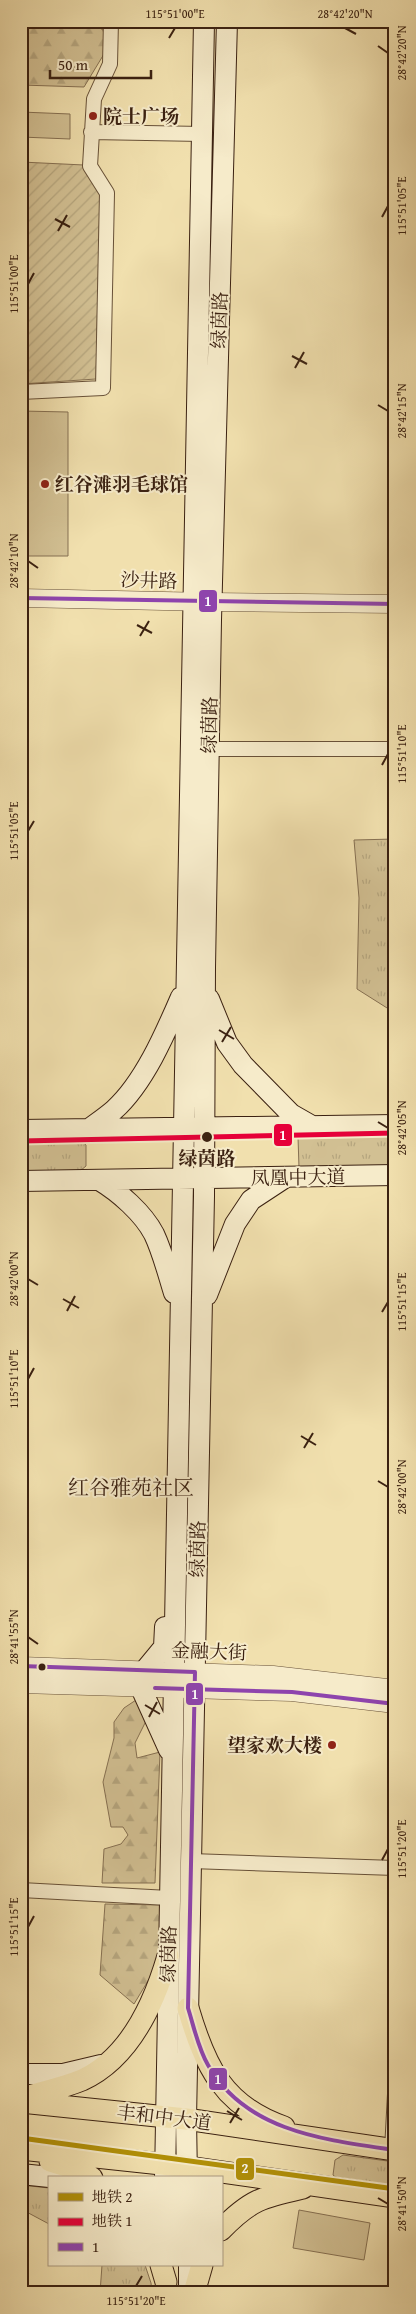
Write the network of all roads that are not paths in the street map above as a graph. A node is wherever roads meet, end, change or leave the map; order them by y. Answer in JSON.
{"nodes":[{"id":1,"x":111,"y":21,"type":"edge"},
{"id":2,"x":204,"y":21,"type":"edge"},
{"id":3,"x":227,"y":21,"type":"edge"},
{"id":4,"x":91,"y":132,"type":"junction"},
{"id":5,"x":202,"y":134,"type":"junction"},
{"id":6,"x":21,"y":392,"type":"edge"},
{"id":7,"x":21,"y":598,"type":"edge"},
{"id":8,"x":202,"y":602,"type":"junction"},
{"id":9,"x":395,"y":604,"type":"edge"},
{"id":10,"x":209,"y":749,"type":"junction"},
{"id":11,"x":395,"y":749,"type":"edge"},
{"id":12,"x":186,"y":986,"type":"junction"},
{"id":13,"x":206,"y":990,"type":"junction"},
{"id":14,"x":395,"y":1125,"type":"edge"},
{"id":15,"x":312,"y":1126,"type":"junction"},
{"id":16,"x":183,"y":1128,"type":"junction"},
{"id":17,"x":205,"y":1128,"type":"junction"},
{"id":18,"x":88,"y":1129,"type":"junction"},
{"id":19,"x":21,"y":1130,"type":"edge"},
{"id":20,"x":395,"y":1175,"type":"edge"},
{"id":21,"x":286,"y":1177,"type":"junction"},
{"id":22,"x":182,"y":1179,"type":"junction"},
{"id":23,"x":204,"y":1179,"type":"junction"},
{"id":24,"x":99,"y":1180,"type":"junction"},
{"id":25,"x":21,"y":1181,"type":"edge"},
{"id":26,"x":180,"y":1310,"type":"junction"},
{"id":27,"x":202,"y":1311,"type":"junction"},
{"id":28,"x":175,"y":1566,"type":"junction"},
{"id":29,"x":21,"y":1666,"type":"edge"},
{"id":30,"x":143,"y":1679,"type":"junction"},
{"id":31,"x":173,"y":1680,"type":"junction"},
{"id":32,"x":195,"y":1680,"type":"junction"},
{"id":33,"x":21,"y":1684,"type":"edge"},
{"id":34,"x":395,"y":1688,"type":"edge"},
{"id":35,"x":395,"y":1704,"type":"edge"},
{"id":36,"x":172,"y":1755,"type":"junction"},
{"id":37,"x":191,"y":1861,"type":"junction"},
{"id":38,"x":395,"y":1868,"type":"edge"},
{"id":39,"x":21,"y":1890,"type":"edge"},
{"id":40,"x":169,"y":1898,"type":"junction"},
{"id":41,"x":168,"y":1956,"type":"junction"},
{"id":42,"x":188,"y":2008,"type":"junction"},
{"id":43,"x":108,"y":2063,"type":"junction"},
{"id":44,"x":21,"y":2074,"type":"edge"},
{"id":45,"x":395,"y":2094,"type":"edge"},
{"id":46,"x":21,"y":2100,"type":"edge"},
{"id":47,"x":165,"y":2117,"type":"junction"},
{"id":48,"x":186,"y":2119,"type":"junction"},
{"id":49,"x":322,"y":2140,"type":"junction"},
{"id":50,"x":21,"y":2150,"type":"edge"},
{"id":51,"x":394,"y":2150,"type":"edge"},
{"id":52,"x":165,"y":2171,"type":"edge"},
{"id":53,"x":187,"y":2172,"type":"edge"},
{"id":54,"x":21,"y":2174,"type":"edge"},
{"id":55,"x":88,"y":2176,"type":"edge"},
{"id":56,"x":48,"y":2177,"type":"edge"},
{"id":57,"x":317,"y":2186,"type":"junction"},
{"id":58,"x":395,"y":2196,"type":"edge"},
{"id":59,"x":222,"y":2229,"type":"edge"},
{"id":60,"x":188,"y":2266,"type":"edge"},
{"id":61,"x":202,"y":2266,"type":"edge"},
{"id":62,"x":189,"y":2293,"type":"edge"},
{"id":63,"x":194,"y":2293,"type":"edge"}],
"edges":[{"from":1,"to":4,"type":"street"},
{"from":2,"to":5,"type":"main road","name":"绿茵路"},
{"from":3,"to":8,"type":"main road","name":"绿茵路"},
{"from":4,"to":5,"type":"street"},
{"from":4,"to":6,"type":"street"},
{"from":5,"to":8,"type":"main road","name":"绿茵路"},
{"from":7,"to":8,"type":"street","name":"沙井路"},
{"from":8,"to":9,"type":"street","name":"沙井路"},
{"from":8,"to":10,"type":"main road","name":"绿茵路"},
{"from":8,"to":12,"type":"main road","name":"绿茵路"},
{"from":10,"to":11,"type":"street"},
{"from":10,"to":13,"type":"main road","name":"绿茵路"},
{"from":12,"to":16,"type":"main road","name":"绿茵路"},
{"from":12,"to":18,"type":"main road"},
{"from":13,"to":15,"type":"main road"},
{"from":13,"to":17,"type":"main road","name":"绿茵路"},
{"from":14,"to":15,"type":"main road"},
{"from":15,"to":17,"type":"main road"},
{"from":16,"to":17,"type":"main road"},
{"from":16,"to":18,"type":"main road"},
{"from":16,"to":22,"type":"main road","name":"绿茵路"},
{"from":17,"to":23,"type":"main road","name":"绿茵路"},
{"from":18,"to":19,"type":"main road"},
{"from":20,"to":21,"type":"main road","name":"凤凰中大道"},
{"from":21,"to":23,"type":"main road","name":"凤凰中大道"},
{"from":21,"to":27,"type":"main road"},
{"from":22,"to":23,"type":"main road","name":"凤凰中大道"},
{"from":22,"to":24,"type":"main road","name":"凤凰中大道"},
{"from":22,"to":26,"type":"main road","name":"绿茵路"},
{"from":23,"to":27,"type":"main road","name":"绿茵路"},
{"from":24,"to":25,"type":"main road","name":"凤凰中大道"},
{"from":24,"to":26,"type":"main road"},
{"from":26,"to":28,"type":"main road","name":"绿茵路"},
{"from":27,"to":32,"type":"main road","name":"绿茵路"},
{"from":28,"to":30,"type":"main road"},
{"from":28,"to":31,"type":"main road","name":"绿茵路"},
{"from":29,"to":30,"type":"street","name":"金融大街"},
{"from":30,"to":31,"type":"street","name":"金融大街"},
{"from":30,"to":33,"type":"street","name":"金融大街"},
{"from":30,"to":36,"type":"main road"},
{"from":31,"to":32,"type":"street","name":"金融大街"},
{"from":31,"to":36,"type":"main road","name":"绿茵路"},
{"from":32,"to":34,"type":"street","name":"金融大街"},
{"from":32,"to":35,"type":"street","name":"金融大街"},
{"from":32,"to":37,"type":"main road","name":"绿茵路"},
{"from":36,"to":40,"type":"main road","name":"绿茵路"},
{"from":37,"to":38,"type":"street"},
{"from":37,"to":42,"type":"main road","name":"绿茵路"},
{"from":39,"to":40,"type":"street"},
{"from":40,"to":41,"type":"main road","name":"绿茵路"},
{"from":41,"to":43,"type":"main road"},
{"from":41,"to":47,"type":"main road","name":"绿茵路"},
{"from":42,"to":48,"type":"main road","name":"绿茵路"},
{"from":42,"to":49,"type":"main road"},
{"from":43,"to":44,"type":"main road"},
{"from":43,"to":46,"type":"main road"},
{"from":45,"to":51,"type":"street"},
{"from":46,"to":47,"type":"main road","name":"丰和中大道"},
{"from":47,"to":48,"type":"main road","name":"丰和中大道"},
{"from":47,"to":52,"type":"main road","name":"绿茵路"},
{"from":48,"to":49,"type":"main road","name":"丰和中大道"},
{"from":48,"to":53,"type":"main road","name":"绿茵路"},
{"from":49,"to":51,"type":"main road","name":"丰和中大道"},
{"from":50,"to":52,"type":"main road"},
{"from":50,"to":55,"type":"main road"},
{"from":52,"to":53,"type":"main road"},
{"from":53,"to":57,"type":"main road"},
{"from":54,"to":56,"type":"main road"},
{"from":57,"to":58,"type":"main road"},
{"from":57,"to":59,"type":"main road"},
{"from":60,"to":62,"type":"main road"},
{"from":61,"to":63,"type":"main road"}]}
